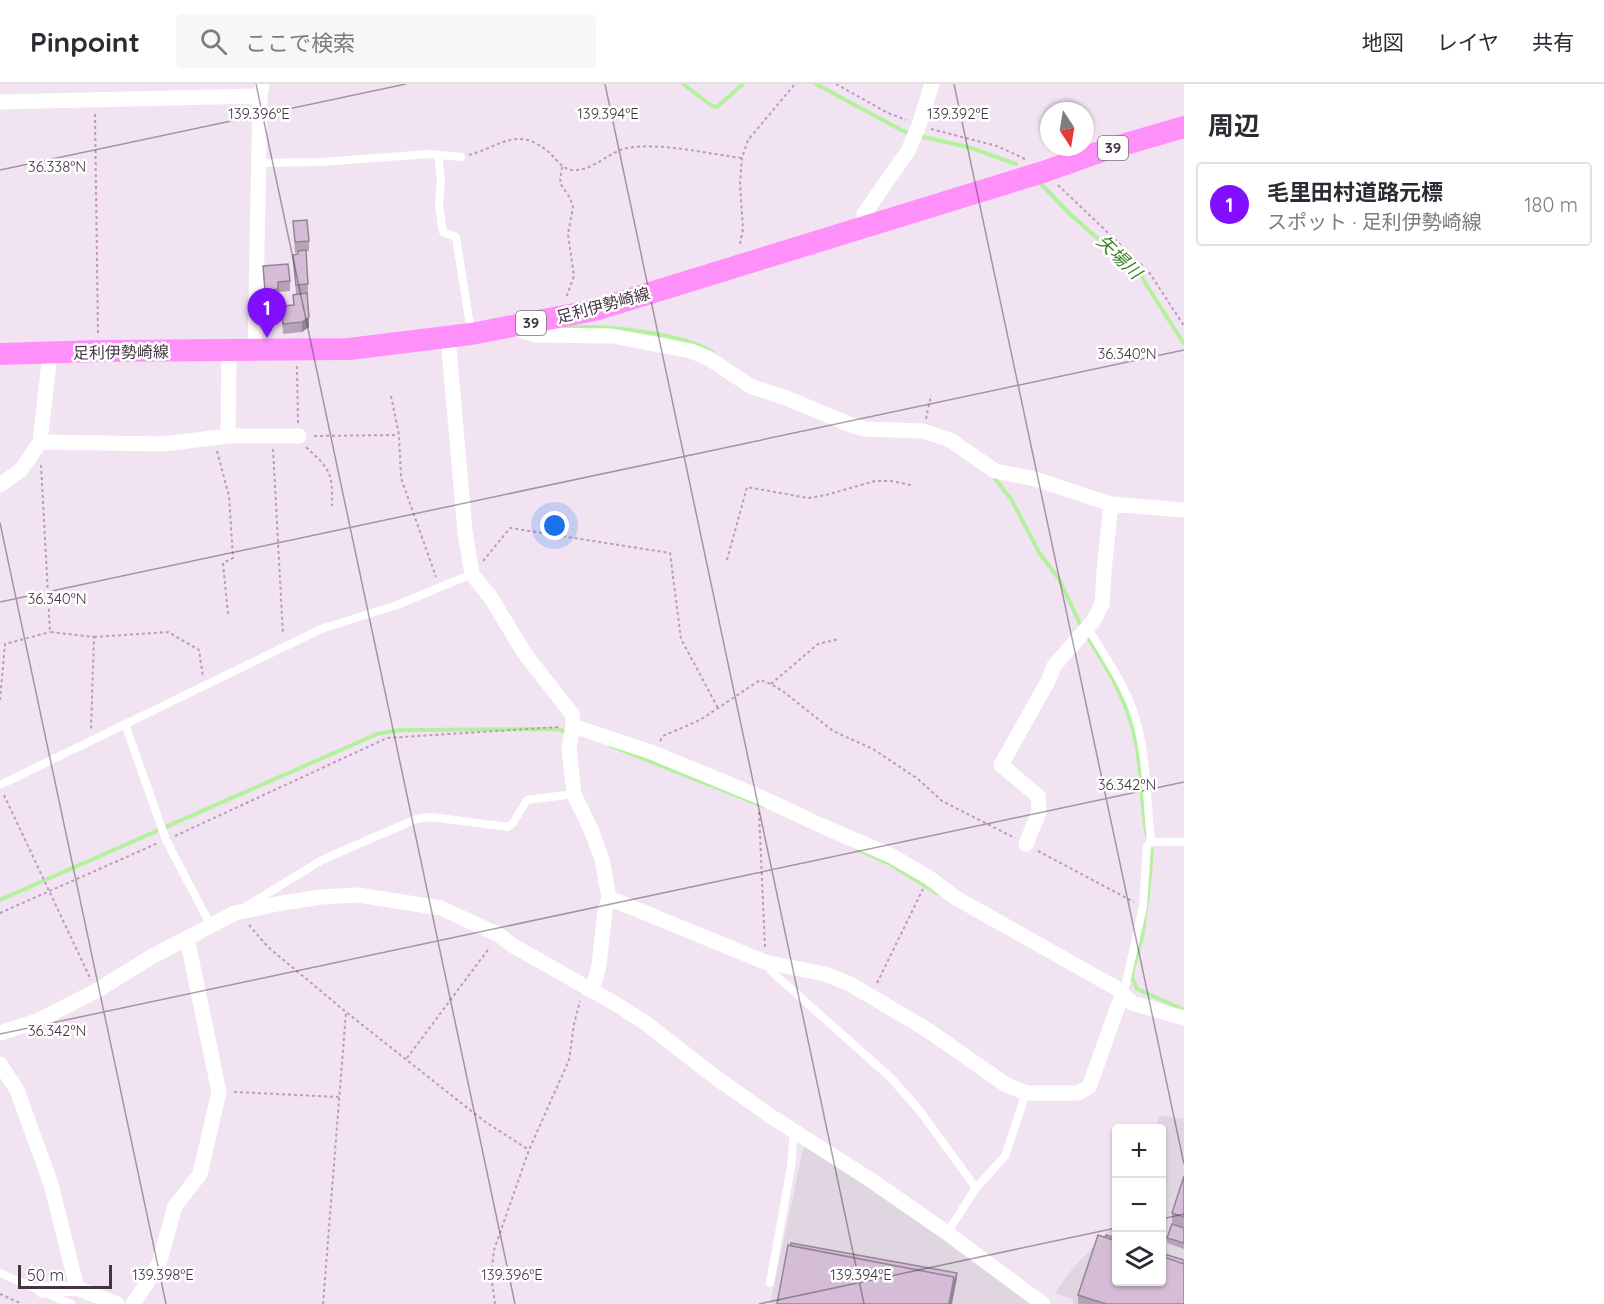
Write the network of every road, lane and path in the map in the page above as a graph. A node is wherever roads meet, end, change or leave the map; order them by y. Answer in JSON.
{"nodes":[{"id":1,"x":795,"y":84,"type":"edge"},
{"id":2,"x":836,"y":84,"type":"edge"},
{"id":3,"x":932,"y":84,"type":"edge"},
{"id":4,"x":261,"y":90,"type":"edge"},
{"id":5,"x":94,"y":100,"type":"junction"},
{"id":6,"x":0,"y":102,"type":"edge"},
{"id":7,"x":1184,"y":128,"type":"edge"},
{"id":8,"x":916,"y":132,"type":"junction"},
{"id":9,"x":438,"y":155,"type":"junction"},
{"id":10,"x":461,"y":157,"type":"joint"},
{"id":11,"x":742,"y":158,"type":"junction"},
{"id":12,"x":259,"y":163,"type":"junction"},
{"id":13,"x":563,"y":166,"type":"junction"},
{"id":14,"x":1043,"y":172,"type":"junction"},
{"id":15,"x":866,"y":227,"type":"junction"},
{"id":16,"x":740,"y":244,"type":"dead end"},
{"id":17,"x":560,"y":318,"type":"junction"},
{"id":18,"x":1184,"y":326,"type":"edge"},
{"id":19,"x":511,"y":327,"type":"junction"},
{"id":20,"x":471,"y":334,"type":"junction"},
{"id":21,"x":448,"y":337,"type":"junction"},
{"id":22,"x":98,"y":351,"type":"junction"},
{"id":23,"x":229,"y":351,"type":"junction"},
{"id":24,"x":255,"y":351,"type":"junction"},
{"id":25,"x":50,"y":353,"type":"junction"},
{"id":26,"x":0,"y":354,"type":"edge"},
{"id":27,"x":931,"y":395,"type":"dead end"},
{"id":28,"x":391,"y":396,"type":"dead end"},
{"id":29,"x":923,"y":431,"type":"junction"},
{"id":30,"x":271,"y":435,"type":"junction"},
{"id":31,"x":399,"y":435,"type":"junction"},
{"id":32,"x":299,"y":436,"type":"joint"},
{"id":33,"x":221,"y":437,"type":"junction"},
{"id":34,"x":40,"y":442,"type":"junction"},
{"id":35,"x":0,"y":485,"type":"edge"},
{"id":36,"x":911,"y":485,"type":"dead end"},
{"id":37,"x":1111,"y":504,"type":"junction"},
{"id":38,"x":1184,"y":510,"type":"edge"},
{"id":39,"x":727,"y":560,"type":"dead end"},
{"id":40,"x":472,"y":574,"type":"junction"},
{"id":41,"x":440,"y":588,"type":"junction"},
{"id":42,"x":228,"y":614,"type":"dead end"},
{"id":43,"x":1085,"y":631,"type":"junction"},
{"id":44,"x":50,"y":632,"type":"junction"},
{"id":45,"x":93,"y":637,"type":"junction"},
{"id":46,"x":839,"y":639,"type":"dead end"},
{"id":47,"x":284,"y":647,"type":"junction"},
{"id":48,"x":771,"y":684,"type":"junction"},
{"id":49,"x":204,"y":686,"type":"junction"},
{"id":50,"x":0,"y":700,"type":"edge"},
{"id":51,"x":718,"y":708,"type":"junction"},
{"id":52,"x":125,"y":724,"type":"junction"},
{"id":53,"x":573,"y":726,"type":"junction"},
{"id":54,"x":90,"y":741,"type":"junction"},
{"id":55,"x":651,"y":753,"type":"junction"},
{"id":56,"x":0,"y":786,"type":"edge"},
{"id":57,"x":573,"y":794,"type":"junction"},
{"id":58,"x":758,"y":796,"type":"junction"},
{"id":59,"x":166,"y":840,"type":"junction"},
{"id":60,"x":1184,"y":842,"type":"edge"},
{"id":61,"x":1026,"y":844,"type":"junction"},
{"id":62,"x":1150,"y":844,"type":"junction"},
{"id":63,"x":928,"y":877,"type":"junction"},
{"id":64,"x":48,"y":891,"type":"junction"},
{"id":65,"x":609,"y":898,"type":"junction"},
{"id":66,"x":1143,"y":907,"type":"junction"},
{"id":67,"x":0,"y":913,"type":"edge"},
{"id":68,"x":235,"y":914,"type":"junction"},
{"id":69,"x":211,"y":926,"type":"junction"},
{"id":70,"x":499,"y":935,"type":"junction"},
{"id":71,"x":187,"y":938,"type":"junction"},
{"id":72,"x":765,"y":962,"type":"junction"},
{"id":73,"x":588,"y":989,"type":"junction"},
{"id":74,"x":96,"y":991,"type":"junction"},
{"id":75,"x":1123,"y":996,"type":"junction"},
{"id":76,"x":870,"y":997,"type":"junction"},
{"id":77,"x":346,"y":1012,"type":"junction"},
{"id":78,"x":1184,"y":1018,"type":"edge"},
{"id":79,"x":0,"y":1033,"type":"edge"},
{"id":80,"x":407,"y":1059,"type":"junction"},
{"id":81,"x":0,"y":1064,"type":"edge"},
{"id":82,"x":219,"y":1092,"type":"junction"},
{"id":83,"x":1026,"y":1093,"type":"junction"},
{"id":84,"x":339,"y":1097,"type":"junction"},
{"id":85,"x":796,"y":1132,"type":"junction"},
{"id":86,"x":529,"y":1150,"type":"junction"},
{"id":87,"x":976,"y":1188,"type":"junction"},
{"id":88,"x":947,"y":1233,"type":"junction"},
{"id":89,"x":0,"y":1273,"type":"edge"},
{"id":90,"x":770,"y":1284,"type":"dead end"},
{"id":91,"x":77,"y":1288,"type":"junction"},
{"id":92,"x":42,"y":1290,"type":"junction"},
{"id":93,"x":0,"y":1294,"type":"edge"},
{"id":94,"x":22,"y":1304,"type":"edge"},
{"id":95,"x":71,"y":1304,"type":"edge"},
{"id":96,"x":117,"y":1304,"type":"edge"},
{"id":97,"x":133,"y":1304,"type":"edge"},
{"id":98,"x":323,"y":1304,"type":"edge"},
{"id":99,"x":495,"y":1304,"type":"edge"},
{"id":100,"x":1043,"y":1304,"type":"edge"}],
"edges":[{"from":1,"to":11,"type":"path"},
{"from":2,"to":8,"type":"path"},
{"from":3,"to":8,"type":"street"},
{"from":4,"to":5,"type":"street"},
{"from":4,"to":12,"type":"street"},
{"from":5,"to":6,"type":"street"},
{"from":5,"to":22,"type":"path"},
{"from":7,"to":14,"type":"main road","name":"足利伊勢崎線","number":"39"},
{"from":8,"to":14,"type":"path"},
{"from":8,"to":15,"type":"street"},
{"from":9,"to":10,"type":"lane"},
{"from":9,"to":12,"type":"lane"},
{"from":9,"to":20,"type":"lane"},
{"from":10,"to":13,"type":"path"},
{"from":11,"to":13,"type":"path"},
{"from":11,"to":16,"type":"path"},
{"from":12,"to":24,"type":"street"},
{"from":13,"to":17,"type":"path"},
{"from":14,"to":15,"type":"main road","name":"足利伊勢崎線","number":"39"},
{"from":14,"to":18,"type":"path"},
{"from":15,"to":17,"type":"main road","name":"足利伊勢崎線","number":"39"},
{"from":17,"to":19,"type":"main road","name":"足利伊勢崎線","number":"39"},
{"from":19,"to":20,"type":"main road","name":"足利伊勢崎線","number":"39"},
{"from":19,"to":29,"type":"street"},
{"from":20,"to":21,"type":"main road","name":"足利伊勢崎線","number":"39"},
{"from":21,"to":24,"type":"main road","name":"足利伊勢崎線","number":"39"},
{"from":21,"to":40,"type":"street"},
{"from":22,"to":23,"type":"main road","name":"足利伊勢崎線","number":"39"},
{"from":22,"to":25,"type":"main road","name":"足利伊勢崎線","number":"39"},
{"from":23,"to":24,"type":"main road","name":"足利伊勢崎線","number":"39"},
{"from":23,"to":33,"type":"street"},
{"from":25,"to":26,"type":"main road","name":"足利伊勢崎線","number":"39"},
{"from":25,"to":34,"type":"street"},
{"from":27,"to":29,"type":"path"},
{"from":28,"to":31,"type":"path"},
{"from":29,"to":37,"type":"street"},
{"from":30,"to":32,"type":"street"},
{"from":30,"to":33,"type":"street"},
{"from":30,"to":47,"type":"path"},
{"from":31,"to":32,"type":"path"},
{"from":31,"to":41,"type":"path"},
{"from":33,"to":34,"type":"street"},
{"from":33,"to":42,"type":"path"},
{"from":34,"to":35,"type":"street"},
{"from":34,"to":44,"type":"path"},
{"from":36,"to":39,"type":"path"},
{"from":37,"to":38,"type":"street"},
{"from":37,"to":43,"type":"street"},
{"from":40,"to":41,"type":"lane"},
{"from":40,"to":51,"type":"path"},
{"from":40,"to":53,"type":"street"},
{"from":41,"to":47,"type":"lane"},
{"from":43,"to":61,"type":"street"},
{"from":43,"to":62,"type":"lane"},
{"from":44,"to":45,"type":"path"},
{"from":44,"to":50,"type":"path"},
{"from":45,"to":49,"type":"path"},
{"from":45,"to":54,"type":"path"},
{"from":46,"to":48,"type":"path"},
{"from":47,"to":49,"type":"lane"},
{"from":48,"to":51,"type":"path"},
{"from":48,"to":61,"type":"path"},
{"from":49,"to":52,"type":"lane"},
{"from":51,"to":55,"type":"path"},
{"from":52,"to":54,"type":"lane"},
{"from":52,"to":59,"type":"lane"},
{"from":53,"to":55,"type":"street"},
{"from":53,"to":57,"type":"street"},
{"from":53,"to":59,"type":"path"},
{"from":54,"to":56,"type":"lane"},
{"from":55,"to":58,"type":"street"},
{"from":56,"to":64,"type":"path"},
{"from":57,"to":65,"type":"street"},
{"from":57,"to":68,"type":"lane"},
{"from":58,"to":63,"type":"street"},
{"from":58,"to":72,"type":"path"},
{"from":59,"to":64,"type":"path"},
{"from":59,"to":69,"type":"lane"},
{"from":60,"to":62,"type":"lane"},
{"from":61,"to":66,"type":"path"},
{"from":62,"to":66,"type":"lane"},
{"from":63,"to":75,"type":"street"},
{"from":63,"to":76,"type":"path"},
{"from":64,"to":67,"type":"path"},
{"from":64,"to":74,"type":"path"},
{"from":65,"to":72,"type":"street"},
{"from":65,"to":73,"type":"street"},
{"from":66,"to":75,"type":"lane"},
{"from":68,"to":69,"type":"street"},
{"from":68,"to":70,"type":"street"},
{"from":68,"to":77,"type":"path"},
{"from":69,"to":71,"type":"street"},
{"from":70,"to":73,"type":"street"},
{"from":70,"to":80,"type":"path"},
{"from":71,"to":74,"type":"street"},
{"from":71,"to":82,"type":"street"},
{"from":72,"to":76,"type":"street"},
{"from":72,"to":87,"type":"lane"},
{"from":73,"to":85,"type":"street"},
{"from":73,"to":86,"type":"path"},
{"from":74,"to":79,"type":"street"},
{"from":75,"to":78,"type":"street"},
{"from":75,"to":83,"type":"street"},
{"from":76,"to":83,"type":"street"},
{"from":77,"to":80,"type":"path"},
{"from":77,"to":84,"type":"path"},
{"from":80,"to":86,"type":"path"},
{"from":81,"to":91,"type":"street"},
{"from":82,"to":84,"type":"path"},
{"from":82,"to":97,"type":"street"},
{"from":83,"to":87,"type":"lane"},
{"from":84,"to":98,"type":"path"},
{"from":85,"to":88,"type":"street"},
{"from":85,"to":90,"type":"lane"},
{"from":86,"to":99,"type":"path"},
{"from":87,"to":88,"type":"lane"},
{"from":88,"to":100,"type":"street"},
{"from":89,"to":92,"type":"lane"},
{"from":91,"to":92,"type":"street"},
{"from":91,"to":96,"type":"street"},
{"from":92,"to":95,"type":"lane"},
{"from":93,"to":94,"type":"path"}]}
